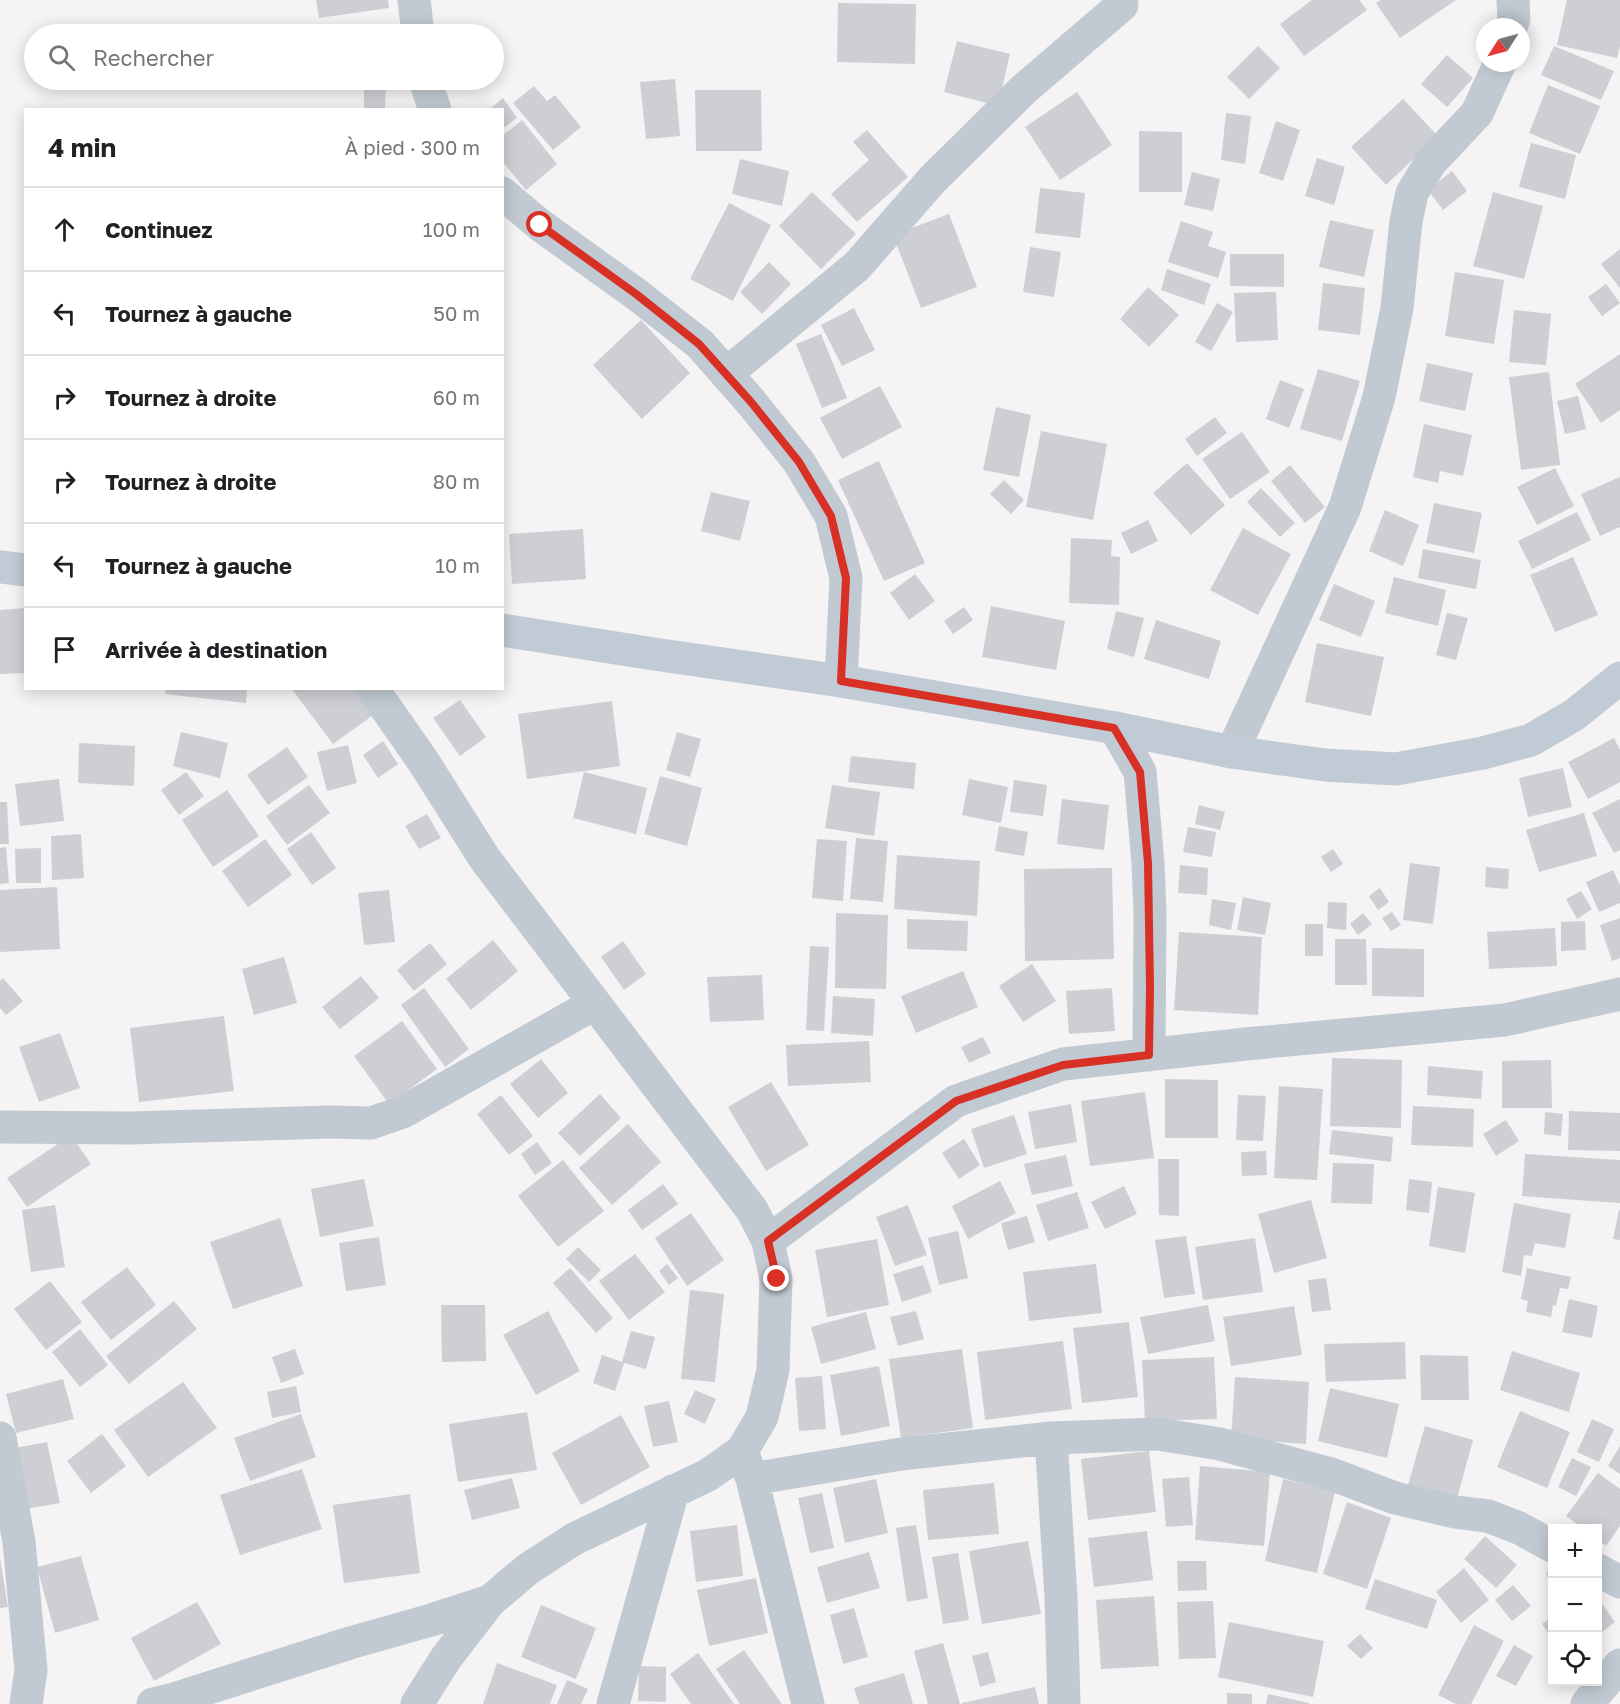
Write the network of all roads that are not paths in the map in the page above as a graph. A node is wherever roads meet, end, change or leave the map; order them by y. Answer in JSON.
{"nodes":[{"id":1,"x":414,"y":0,"type":"edge"},
{"id":2,"x":1513,"y":0,"type":"edge"},
{"id":3,"x":1122,"y":5,"type":"dead end"},
{"id":4,"x":1514,"y":18,"type":"edge"},
{"id":5,"x":416,"y":24,"type":"edge"},
{"id":6,"x":1496,"y":72,"type":"edge"},
{"id":7,"x":428,"y":90,"type":"edge"},
{"id":8,"x":434,"y":108,"type":"edge"},
{"id":9,"x":504,"y":195,"type":"edge"},
{"id":10,"x":726,"y":374,"type":"junction"},
{"id":11,"x":0,"y":567,"type":"edge"},
{"id":12,"x":24,"y":570,"type":"edge"},
{"id":13,"x":504,"y":630,"type":"edge"},
{"id":14,"x":1620,"y":678,"type":"edge"},
{"id":15,"x":841,"y":681,"type":"junction"},
{"id":16,"x":373,"y":690,"type":"edge"},
{"id":17,"x":1114,"y":728,"type":"junction"},
{"id":18,"x":1232,"y":752,"type":"junction"},
{"id":19,"x":1620,"y":994,"type":"edge"},
{"id":20,"x":594,"y":1004,"type":"junction"},
{"id":21,"x":1149,"y":1055,"type":"junction"},
{"id":22,"x":0,"y":1127,"type":"edge"},
{"id":23,"x":768,"y":1241,"type":"junction"},
{"id":24,"x":0,"y":1438,"type":"edge"},
{"id":25,"x":1051,"y":1438,"type":"junction"},
{"id":26,"x":747,"y":1465,"type":"junction"},
{"id":27,"x":673,"y":1491,"type":"junction"},
{"id":28,"x":1548,"y":1544,"type":"edge"},
{"id":29,"x":1602,"y":1572,"type":"edge"},
{"id":30,"x":1620,"y":1582,"type":"edge"},
{"id":31,"x":490,"y":1601,"type":"junction"},
{"id":32,"x":1620,"y":1665,"type":"edge"},
{"id":33,"x":26,"y":1704,"type":"edge"},
{"id":34,"x":153,"y":1704,"type":"edge"},
{"id":35,"x":417,"y":1704,"type":"edge"},
{"id":36,"x":614,"y":1704,"type":"edge"},
{"id":37,"x":808,"y":1704,"type":"edge"},
{"id":38,"x":1064,"y":1704,"type":"edge"},
{"id":39,"x":1587,"y":1704,"type":"edge"}],
"edges":[{"from":1,"to":5,"type":"street"},
{"from":2,"to":4,"type":"street"},
{"from":3,"to":10,"type":"street"},
{"from":6,"to":18,"type":"street"},
{"from":7,"to":8,"type":"street"},
{"from":9,"to":10,"type":"street"},
{"from":10,"to":15,"type":"street"},
{"from":11,"to":12,"type":"street"},
{"from":13,"to":15,"type":"street"},
{"from":14,"to":18,"type":"street"},
{"from":15,"to":17,"type":"street"},
{"from":16,"to":20,"type":"street"},
{"from":17,"to":18,"type":"street"},
{"from":17,"to":21,"type":"street"},
{"from":19,"to":21,"type":"street"},
{"from":20,"to":22,"type":"street"},
{"from":20,"to":23,"type":"street"},
{"from":21,"to":23,"type":"street"},
{"from":23,"to":26,"type":"street"},
{"from":24,"to":33,"type":"street"},
{"from":25,"to":26,"type":"street"},
{"from":25,"to":28,"type":"street"},
{"from":25,"to":38,"type":"street"},
{"from":26,"to":27,"type":"street"},
{"from":26,"to":37,"type":"street"},
{"from":27,"to":31,"type":"street"},
{"from":27,"to":36,"type":"street"},
{"from":29,"to":30,"type":"street"},
{"from":31,"to":34,"type":"street"},
{"from":31,"to":35,"type":"street"},
{"from":32,"to":39,"type":"street"}]}
